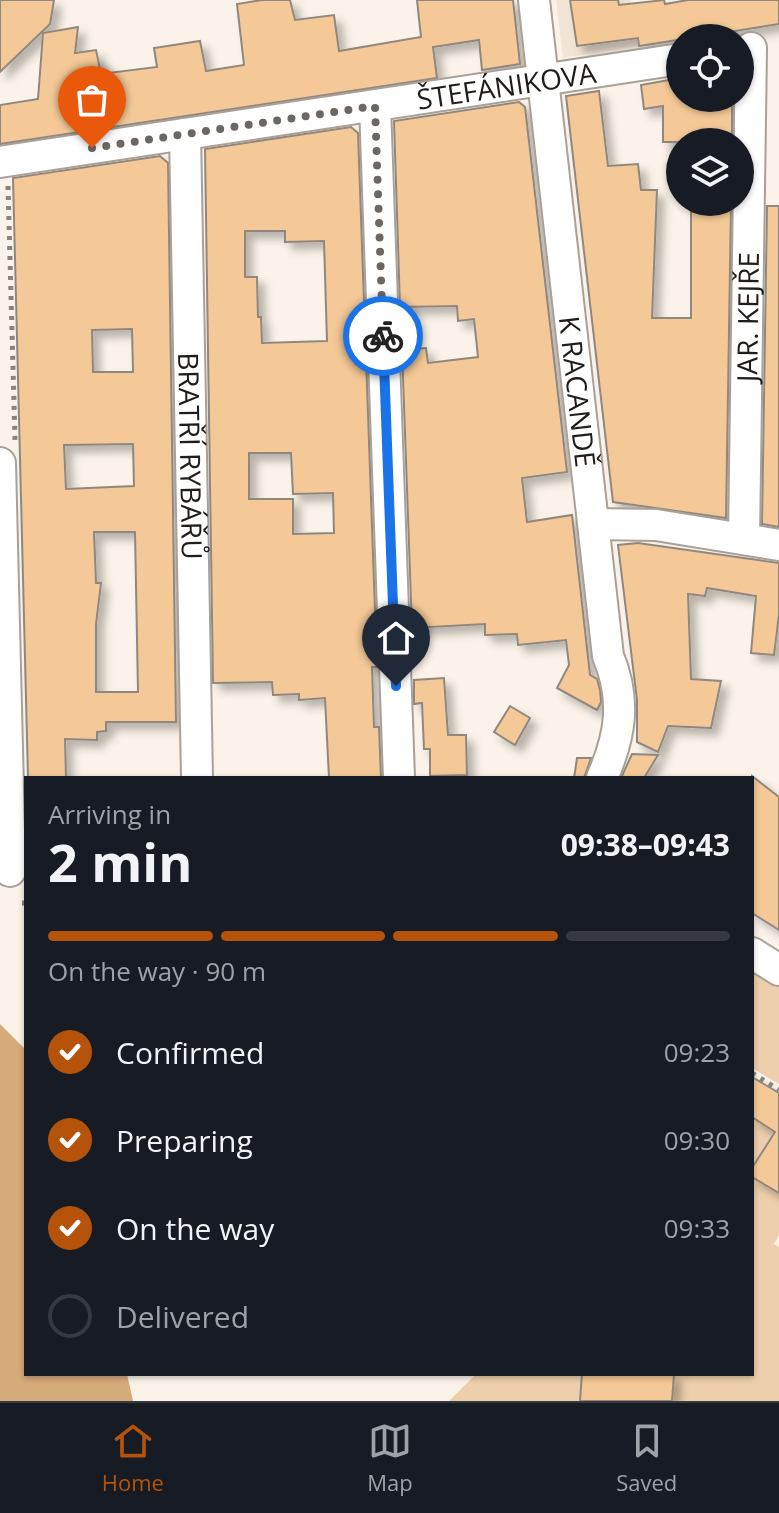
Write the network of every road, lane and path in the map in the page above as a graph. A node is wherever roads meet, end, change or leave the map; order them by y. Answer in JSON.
{"nodes":[{"id":1,"x":534,"y":0,"type":"edge"},
{"id":2,"x":757,"y":47,"type":"edge"},
{"id":3,"x":666,"y":61,"type":"edge"},
{"id":4,"x":543,"y":81,"type":"junction"},
{"id":5,"x":375,"y":106,"type":"junction"},
{"id":6,"x":185,"y":134,"type":"junction"},
{"id":7,"x":4,"y":171,"type":"edge"},
{"id":8,"x":7,"y":456,"type":"edge"},
{"id":9,"x":595,"y":524,"type":"junction"},
{"id":10,"x":744,"y":539,"type":"junction"},
{"id":11,"x":779,"y":545,"type":"edge"},
{"id":12,"x":197,"y":776,"type":"edge"},
{"id":13,"x":399,"y":776,"type":"edge"},
{"id":14,"x":603,"y":776,"type":"edge"},
{"id":15,"x":17,"y":884,"type":"edge"},
{"id":16,"x":754,"y":954,"type":"edge"},
{"id":17,"x":779,"y":970,"type":"edge"},
{"id":18,"x":754,"y":1074,"type":"edge"},
{"id":19,"x":779,"y":1090,"type":"edge"}],
"edges":[{"from":1,"to":4,"type":"street","name":"K RACANDĚ"},
{"from":2,"to":10,"type":"street","name":"JAR. KEJŘE"},
{"from":3,"to":4,"type":"street","name":"ŠTEFÁNIKOVA"},
{"from":4,"to":5,"type":"street","name":"ŠTEFÁNIKOVA"},
{"from":4,"to":9,"type":"street","name":"K RACANDĚ"},
{"from":5,"to":6,"type":"street","name":"ŠTEFÁNIKOVA"},
{"from":5,"to":13,"type":"street"},
{"from":6,"to":7,"type":"street","name":"ŠTEFÁNIKOVA"},
{"from":6,"to":12,"type":"street","name":"BRATŘÍ RYBÁŘŮ"},
{"from":7,"to":8,"type":"path"},
{"from":8,"to":15,"type":"street"},
{"from":9,"to":10,"type":"street"},
{"from":9,"to":14,"type":"street","name":"K RACANDĚ"},
{"from":10,"to":11,"type":"street"},
{"from":16,"to":17,"type":"street"},
{"from":18,"to":19,"type":"path"}]}
